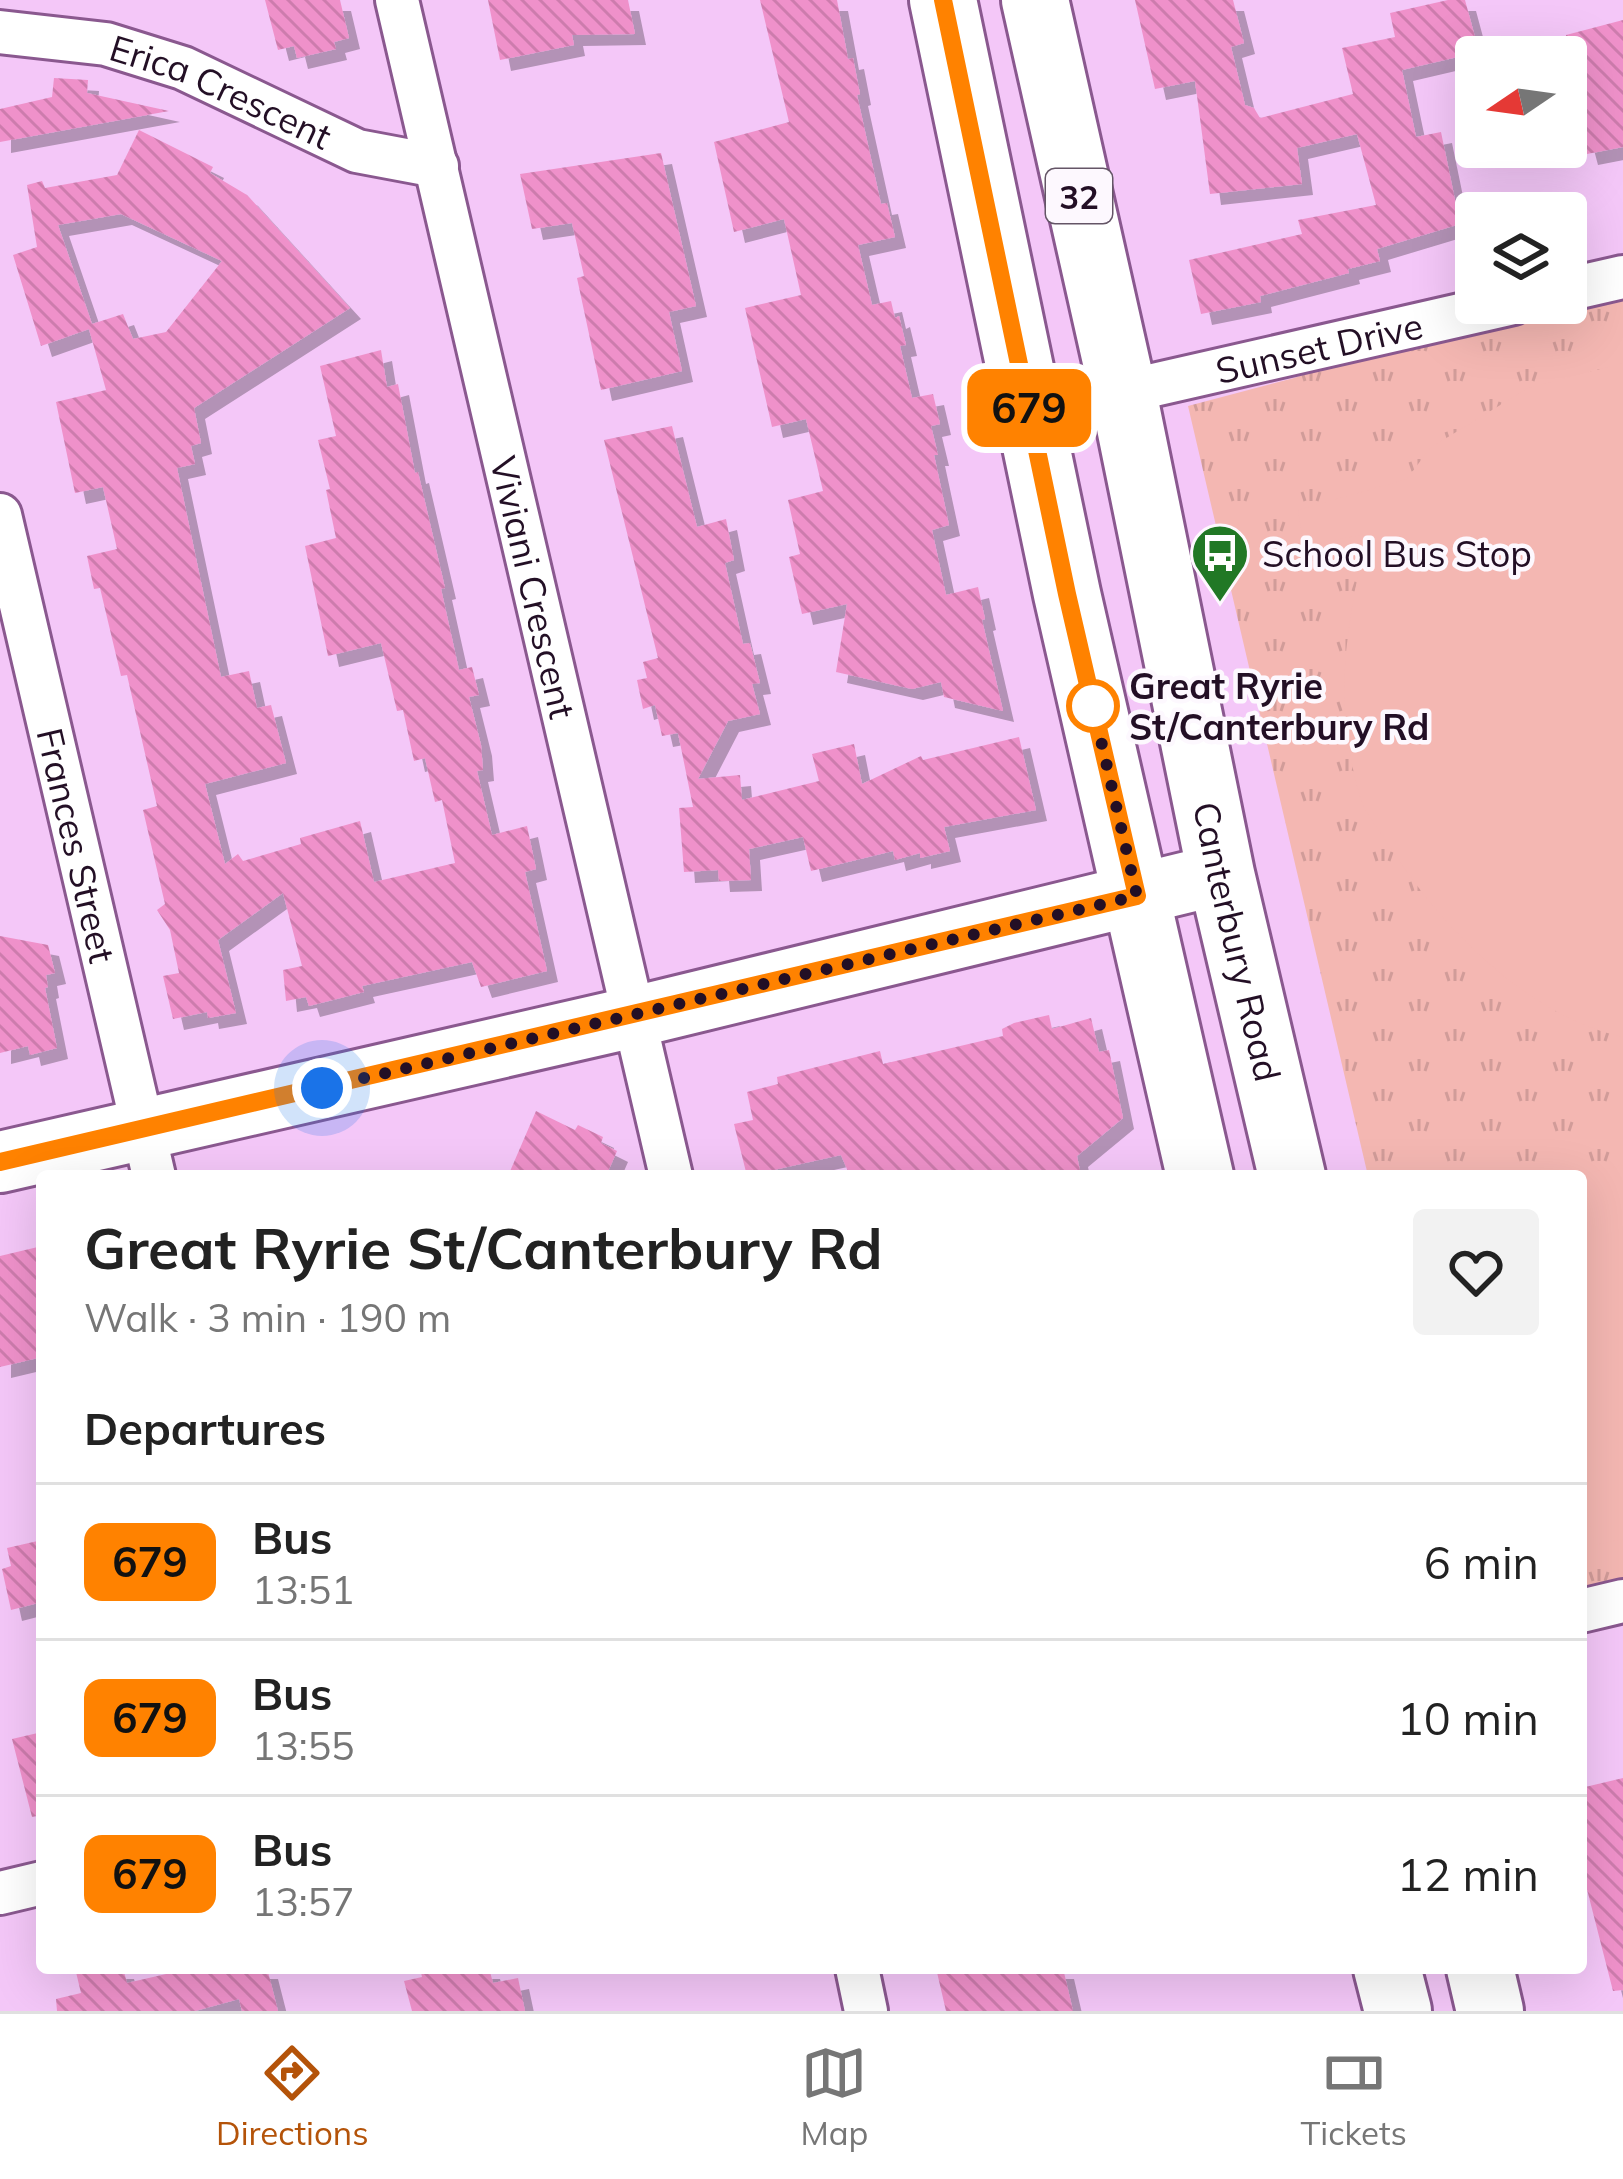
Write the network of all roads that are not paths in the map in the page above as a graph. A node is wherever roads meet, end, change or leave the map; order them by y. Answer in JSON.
{"nodes":[{"id":1,"x":397,"y":0,"type":"edge"},
{"id":2,"x":943,"y":0,"type":"edge"},
{"id":3,"x":1035,"y":0,"type":"edge"},
{"id":4,"x":0,"y":32,"type":"edge"},
{"id":5,"x":437,"y":166,"type":"junction"},
{"id":6,"x":1623,"y":277,"type":"edge"},
{"id":7,"x":1587,"y":285,"type":"edge"},
{"id":8,"x":1455,"y":316,"type":"edge"},
{"id":9,"x":1013,"y":332,"type":"junction"},
{"id":10,"x":1123,"y":392,"type":"junction"},
{"id":11,"x":0,"y":515,"type":"edge"},
{"id":12,"x":1067,"y":594,"type":"junction"},
{"id":13,"x":1221,"y":874,"type":"junction"},
{"id":14,"x":1137,"y":896,"type":"junction"},
{"id":15,"x":634,"y":1017,"type":"junction"},
{"id":16,"x":149,"y":1152,"type":"edge"},
{"id":17,"x":0,"y":1162,"type":"edge"},
{"id":18,"x":670,"y":1170,"type":"edge"},
{"id":19,"x":1199,"y":1170,"type":"edge"},
{"id":20,"x":1291,"y":1170,"type":"edge"},
{"id":21,"x":1623,"y":1600,"type":"edge"},
{"id":22,"x":1587,"y":1609,"type":"edge"},
{"id":23,"x":36,"y":1884,"type":"edge"},
{"id":24,"x":0,"y":1893,"type":"edge"},
{"id":25,"x":858,"y":1974,"type":"edge"},
{"id":26,"x":1389,"y":1974,"type":"edge"},
{"id":27,"x":1481,"y":1974,"type":"edge"},
{"id":28,"x":866,"y":2011,"type":"edge"},
{"id":29,"x":1398,"y":2011,"type":"edge"},
{"id":30,"x":1490,"y":2011,"type":"edge"}],
"edges":[{"from":1,"to":5,"type":"street","name":"Viviani Crescent"},
{"from":2,"to":9,"type":"main road"},
{"from":3,"to":10,"type":"main road","name":"Canterbury Road","number":"32"},
{"from":4,"to":5,"type":"street","name":"Erica Crescent"},
{"from":5,"to":15,"type":"street","name":"Viviani Crescent"},
{"from":6,"to":7,"type":"street"},
{"from":8,"to":10,"type":"street","name":"Sunset Drive"},
{"from":9,"to":10,"type":"main road"},
{"from":9,"to":12,"type":"main road"},
{"from":10,"to":12,"type":"main road"},
{"from":10,"to":13,"type":"main road","name":"Canterbury Road","number":"32"},
{"from":11,"to":16,"type":"street","name":"Frances Street"},
{"from":12,"to":14,"type":"main road"},
{"from":13,"to":14,"type":"main road"},
{"from":13,"to":20,"type":"main road","name":"Canterbury Road","number":"32"},
{"from":14,"to":15,"type":"main road"},
{"from":14,"to":19,"type":"main road"},
{"from":15,"to":16,"type":"main road"},
{"from":15,"to":18,"type":"street","name":"Viviani Crescent"},
{"from":16,"to":17,"type":"main road"},
{"from":21,"to":22,"type":"street"},
{"from":23,"to":24,"type":"street"},
{"from":25,"to":28,"type":"street"},
{"from":26,"to":29,"type":"main road"},
{"from":27,"to":30,"type":"main road"}]}
